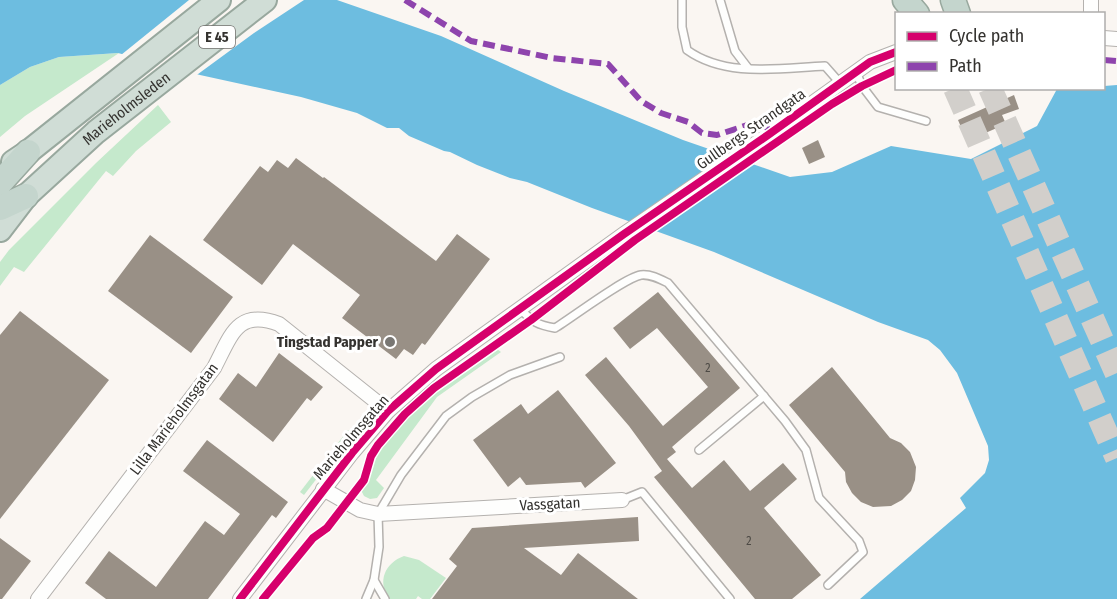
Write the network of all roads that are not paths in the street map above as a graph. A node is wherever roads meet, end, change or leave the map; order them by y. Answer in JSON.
{"nodes":[{"id":1,"x":219,"y":0,"type":"edge"},
{"id":2,"x":265,"y":0,"type":"edge"},
{"id":3,"x":682,"y":0,"type":"edge"},
{"id":4,"x":720,"y":0,"type":"edge"},
{"id":5,"x":905,"y":0,"type":"edge"},
{"id":6,"x":914,"y":12,"type":"edge"},
{"id":7,"x":895,"y":53,"type":"edge"},
{"id":8,"x":748,"y":68,"type":"junction"},
{"id":9,"x":855,"y":72,"type":"junction"},
{"id":10,"x":840,"y":83,"type":"junction"},
{"id":11,"x":926,"y":121,"type":"dead end"},
{"id":12,"x":28,"y":152,"type":"junction"},
{"id":13,"x":0,"y":169,"type":"edge"},
{"id":14,"x":0,"y":183,"type":"edge"},
{"id":15,"x":26,"y":196,"type":"junction"},
{"id":16,"x":0,"y":208,"type":"edge"},
{"id":17,"x":0,"y":230,"type":"edge"},
{"id":18,"x":624,"y":234,"type":"joint"},
{"id":19,"x":520,"y":309,"type":"junction"},
{"id":20,"x":560,"y":357,"type":"dead end"},
{"id":21,"x":764,"y":396,"type":"junction"},
{"id":22,"x":388,"y":411,"type":"junction"},
{"id":23,"x":699,"y":450,"type":"dead end"},
{"id":24,"x":323,"y":489,"type":"junction"},
{"id":25,"x":622,"y":500,"type":"joint"},
{"id":26,"x":378,"y":514,"type":"junction"},
{"id":27,"x":374,"y":580,"type":"junction"},
{"id":28,"x":828,"y":585,"type":"dead end"},
{"id":29,"x":38,"y":599,"type":"edge"},
{"id":30,"x":240,"y":599,"type":"edge"},
{"id":31,"x":366,"y":599,"type":"edge"},
{"id":32,"x":385,"y":599,"type":"edge"},
{"id":33,"x":730,"y":599,"type":"edge"}],
"edges":[{"from":1,"to":12,"type":"highway","name":"Marieholmsleden","number":"E 45"},
{"from":2,"to":15,"type":"highway","name":"Marieholmsleden","number":"E 45"},
{"from":3,"to":8,"type":"lane"},
{"from":4,"to":8,"type":"lane"},
{"from":5,"to":6,"type":"highway"},
{"from":7,"to":9,"type":"street","name":"Gullbergs Strandgata"},
{"from":8,"to":10,"type":"lane"},
{"from":9,"to":10,"type":"street","name":"Gullbergs Strandgata"},
{"from":9,"to":11,"type":"lane"},
{"from":10,"to":18,"type":"street","name":"Gullbergs Strandgata"},
{"from":12,"to":13,"type":"highway","name":"Marieholmsleden","number":"E 45"},
{"from":12,"to":14,"type":"highway"},
{"from":15,"to":16,"type":"highway","number":"E 45"},
{"from":15,"to":17,"type":"highway","name":"Marieholmsleden","number":"E 45"},
{"from":18,"to":19,"type":"street","name":"Marieholmsgatan"},
{"from":19,"to":21,"type":"lane"},
{"from":19,"to":22,"type":"street","name":"Marieholmsgatan"},
{"from":20,"to":26,"type":"lane"},
{"from":21,"to":23,"type":"lane"},
{"from":21,"to":28,"type":"lane"},
{"from":22,"to":24,"type":"street","name":"Marieholmsgatan"},
{"from":22,"to":29,"type":"street","name":"Lilla Marieholmsgatan"},
{"from":24,"to":26,"type":"street","name":"Vassgatan"},
{"from":24,"to":30,"type":"street","name":"Marieholmsgatan"},
{"from":25,"to":26,"type":"street","name":"Vassgatan"},
{"from":25,"to":33,"type":"lane","name":"Vassgatan"},
{"from":26,"to":27,"type":"lane"},
{"from":27,"to":31,"type":"lane"},
{"from":27,"to":32,"type":"lane"}]}
